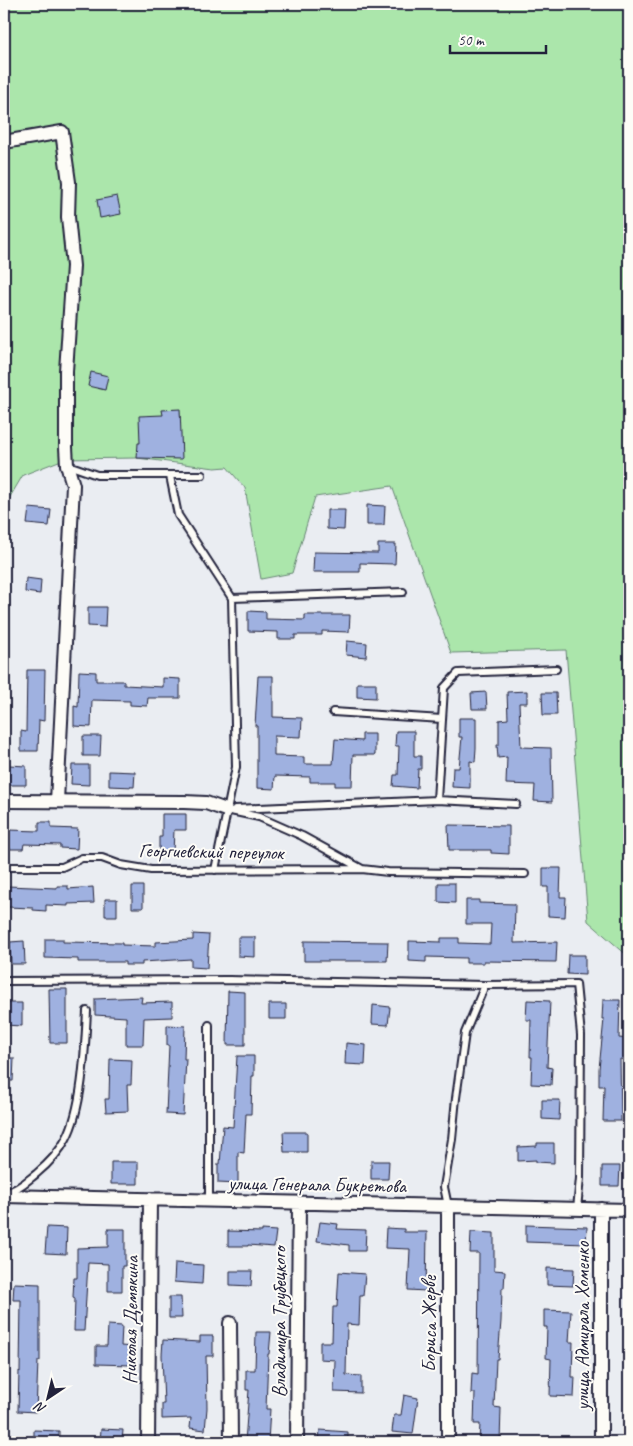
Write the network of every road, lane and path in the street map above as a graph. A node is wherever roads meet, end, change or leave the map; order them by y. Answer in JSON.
{"nodes":[{"id":1,"x":4,"y":142,"type":"edge"},
{"id":2,"x":67,"y":465,"type":"junction"},
{"id":3,"x":202,"y":475,"type":"dead end"},
{"id":4,"x":170,"y":476,"type":"junction"},
{"id":5,"x":403,"y":592,"type":"dead end"},
{"id":6,"x":232,"y":598,"type":"junction"},
{"id":7,"x":556,"y":669,"type":"dead end"},
{"id":8,"x":333,"y":712,"type":"dead end"},
{"id":9,"x":442,"y":719,"type":"junction"},
{"id":10,"x":437,"y":800,"type":"junction"},
{"id":11,"x":4,"y":801,"type":"edge"},
{"id":12,"x":57,"y":801,"type":"junction"},
{"id":13,"x":516,"y":804,"type":"dead end"},
{"id":14,"x":226,"y":810,"type":"junction"},
{"id":15,"x":4,"y":867,"type":"edge"},
{"id":16,"x":362,"y":869,"type":"junction"},
{"id":17,"x":215,"y":870,"type":"junction"},
{"id":18,"x":525,"y":874,"type":"dead end"},
{"id":19,"x":4,"y":981,"type":"edge"},
{"id":20,"x":485,"y":984,"type":"junction"},
{"id":21,"x":87,"y":1011,"type":"dead end"},
{"id":22,"x":209,"y":1025,"type":"dead end"},
{"id":23,"x":4,"y":1195,"type":"edge"},
{"id":24,"x":150,"y":1199,"type":"junction"},
{"id":25,"x":209,"y":1201,"type":"junction"},
{"id":26,"x":299,"y":1202,"type":"junction"},
{"id":27,"x":448,"y":1206,"type":"junction"},
{"id":28,"x":577,"y":1209,"type":"junction"},
{"id":29,"x":601,"y":1209,"type":"junction"},
{"id":30,"x":629,"y":1210,"type":"edge"},
{"id":31,"x":230,"y":1323,"type":"dead end"},
{"id":32,"x":148,"y":1442,"type":"edge"},
{"id":33,"x":231,"y":1442,"type":"edge"},
{"id":34,"x":297,"y":1442,"type":"edge"},
{"id":35,"x":448,"y":1442,"type":"edge"},
{"id":36,"x":601,"y":1442,"type":"edge"}],
"edges":[{"from":1,"to":2,"type":"street"},
{"from":2,"to":4,"type":"lane"},
{"from":2,"to":12,"type":"street"},
{"from":3,"to":4,"type":"lane"},
{"from":4,"to":6,"type":"lane"},
{"from":5,"to":6,"type":"lane"},
{"from":6,"to":14,"type":"lane"},
{"from":7,"to":9,"type":"lane"},
{"from":8,"to":9,"type":"lane"},
{"from":9,"to":10,"type":"lane"},
{"from":10,"to":13,"type":"lane"},
{"from":10,"to":14,"type":"lane"},
{"from":11,"to":12,"type":"street"},
{"from":12,"to":14,"type":"street"},
{"from":14,"to":16,"type":"lane"},
{"from":14,"to":17,"type":"lane"},
{"from":15,"to":17,"type":"lane","name":"Георгиевский переулок"},
{"from":16,"to":17,"type":"lane","name":"Георгиевский переулок"},
{"from":16,"to":18,"type":"lane","name":"Георгиевский переулок"},
{"from":19,"to":20,"type":"lane"},
{"from":20,"to":27,"type":"lane"},
{"from":20,"to":28,"type":"lane"},
{"from":21,"to":23,"type":"lane"},
{"from":22,"to":25,"type":"lane"},
{"from":23,"to":24,"type":"street","name":"улица Генерала Букретова"},
{"from":24,"to":25,"type":"street","name":"улица Генерала Букретова"},
{"from":24,"to":32,"type":"street","name":"Николая Демякина"},
{"from":25,"to":26,"type":"street","name":"улица Генерала Букретова"},
{"from":26,"to":27,"type":"street","name":"улица Генерала Букретова"},
{"from":26,"to":34,"type":"street","name":"Владимира Трубецкого"},
{"from":27,"to":28,"type":"street","name":"улица Генерала Букретова"},
{"from":27,"to":35,"type":"street","name":"Бориса Жерве"},
{"from":28,"to":29,"type":"street","name":"улица Генерала Букретова"},
{"from":29,"to":30,"type":"street","name":"улица Генерала Букретова"},
{"from":29,"to":36,"type":"street","name":"улица Адмирала Хоменко"},
{"from":31,"to":33,"type":"street"}]}
